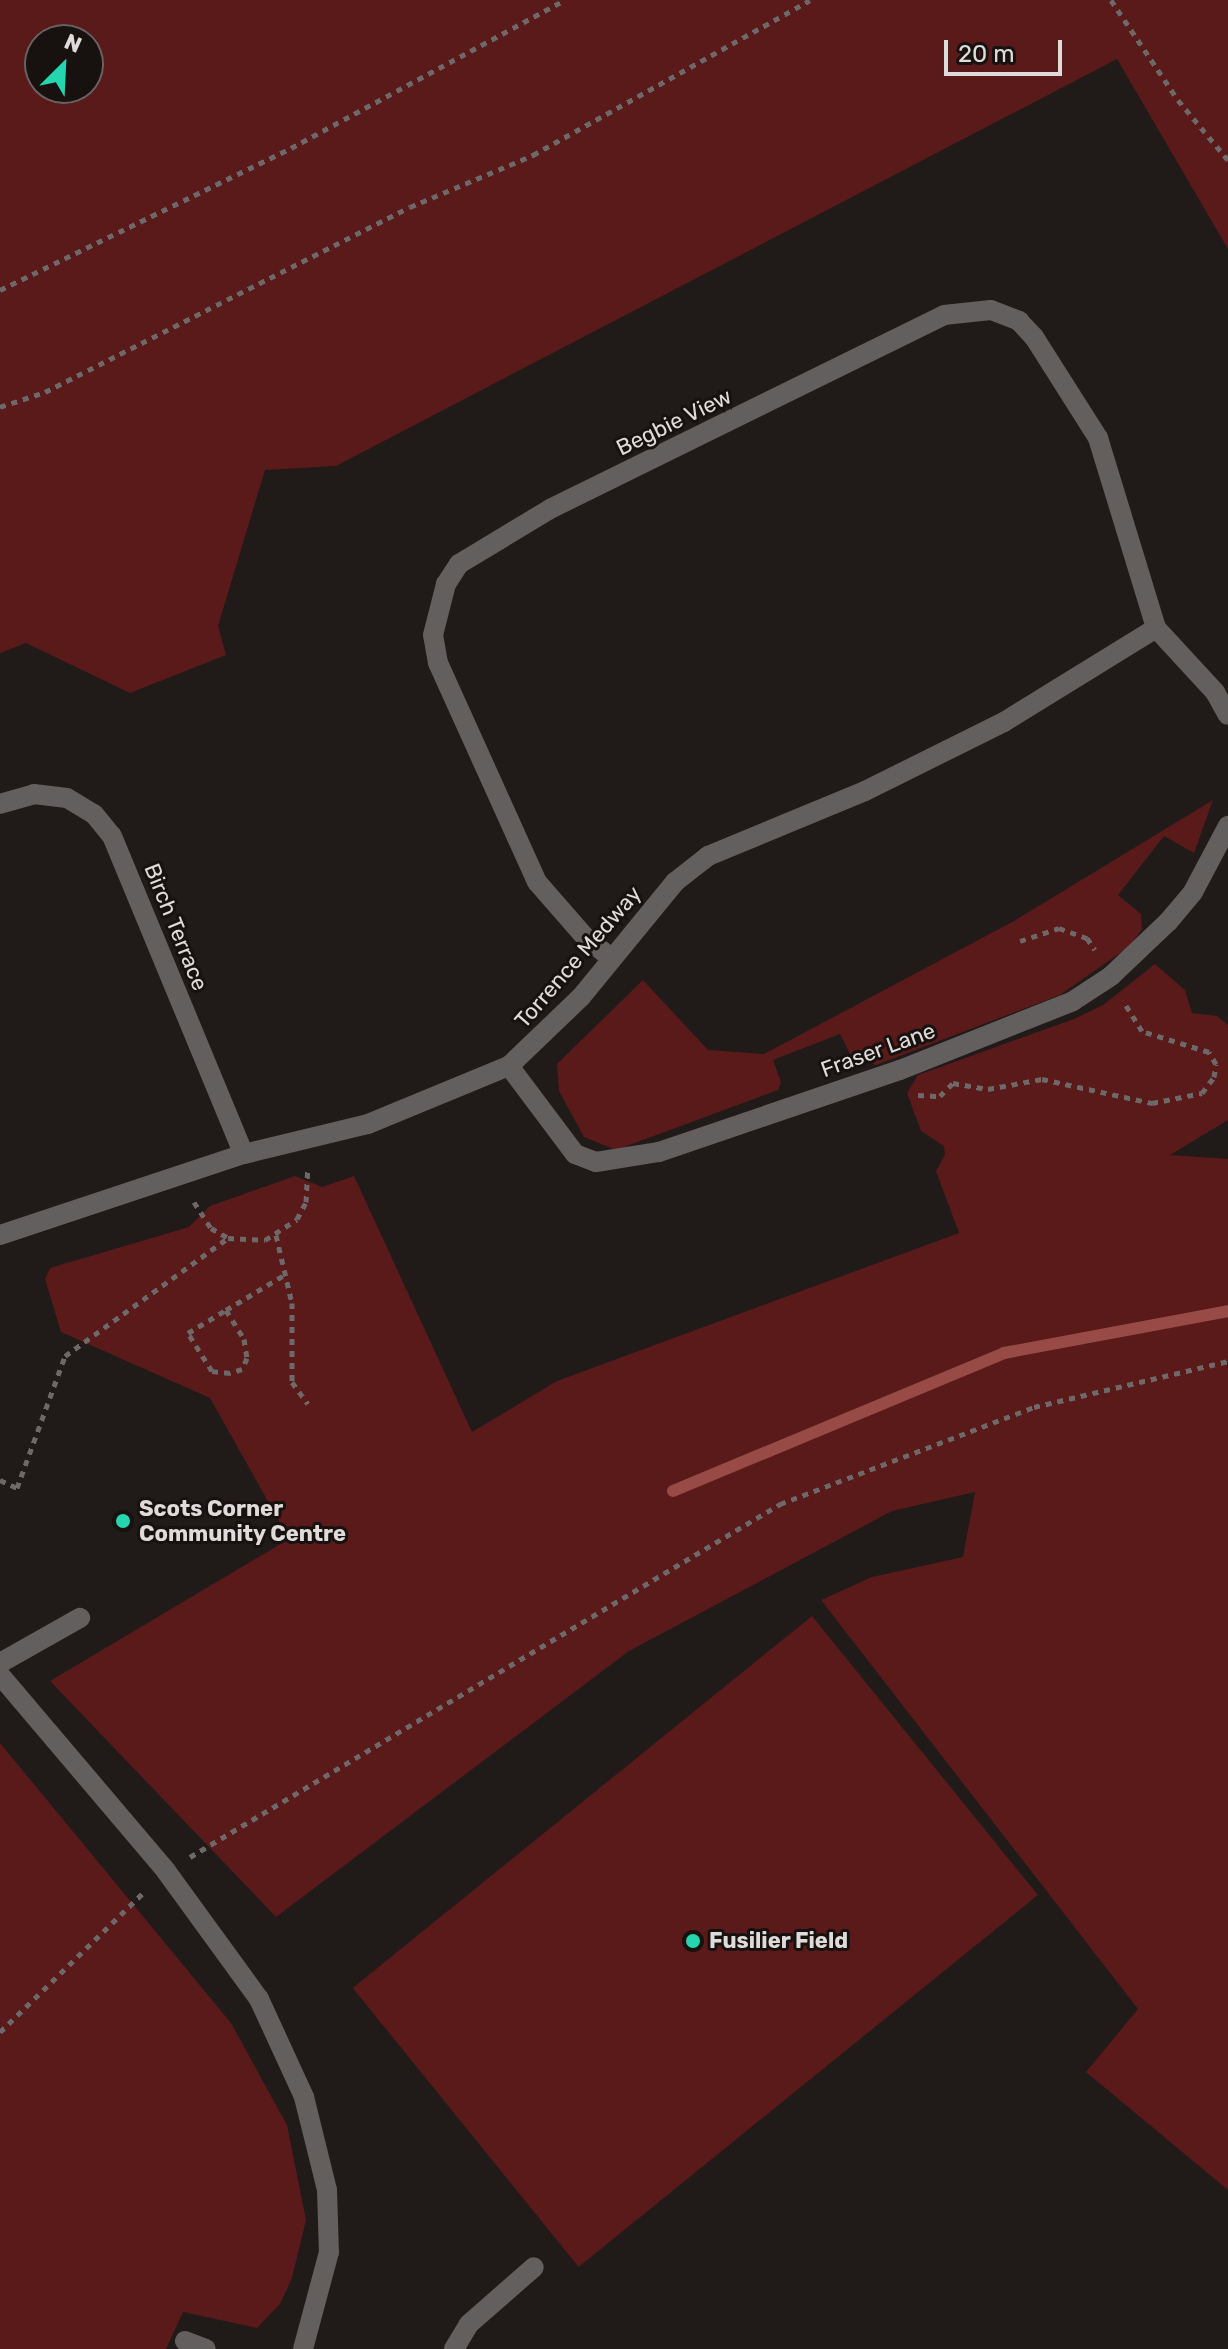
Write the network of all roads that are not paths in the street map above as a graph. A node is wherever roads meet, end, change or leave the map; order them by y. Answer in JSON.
{"nodes":[{"id":1,"x":1156,"y":628,"type":"junction"},
{"id":2,"x":1228,"y":715,"type":"edge"},
{"id":3,"x":0,"y":804,"type":"edge"},
{"id":4,"x":1228,"y":826,"type":"edge"},
{"id":5,"x":611,"y":958,"type":"junction"},
{"id":6,"x":509,"y":1066,"type":"junction"},
{"id":7,"x":244,"y":1154,"type":"junction"},
{"id":8,"x":0,"y":1235,"type":"edge"},
{"id":9,"x":80,"y":1618,"type":"dead end"},
{"id":10,"x":0,"y":1663,"type":"edge"},
{"id":11,"x":0,"y":1675,"type":"edge"},
{"id":12,"x":534,"y":2267,"type":"dead end"},
{"id":13,"x":185,"y":2341,"type":"dead end"},
{"id":14,"x":206,"y":2349,"type":"edge"},
{"id":15,"x":303,"y":2349,"type":"edge"},
{"id":16,"x":454,"y":2349,"type":"edge"}],
"edges":[{"from":1,"to":2,"type":"street"},
{"from":1,"to":5,"type":"street","name":"Torrence Medway"},
{"from":1,"to":5,"type":"street","name":"Begbie View"},
{"from":3,"to":7,"type":"street","name":"Birch Terrace"},
{"from":4,"to":6,"type":"street","name":"Fraser Lane"},
{"from":5,"to":6,"type":"street","name":"Torrence Medway"},
{"from":6,"to":7,"type":"street","name":"Torrence Medway"},
{"from":7,"to":8,"type":"street","name":"Torrence Medway"},
{"from":9,"to":10,"type":"street"},
{"from":11,"to":15,"type":"street"},
{"from":12,"to":16,"type":"street"},
{"from":13,"to":14,"type":"street"}]}
